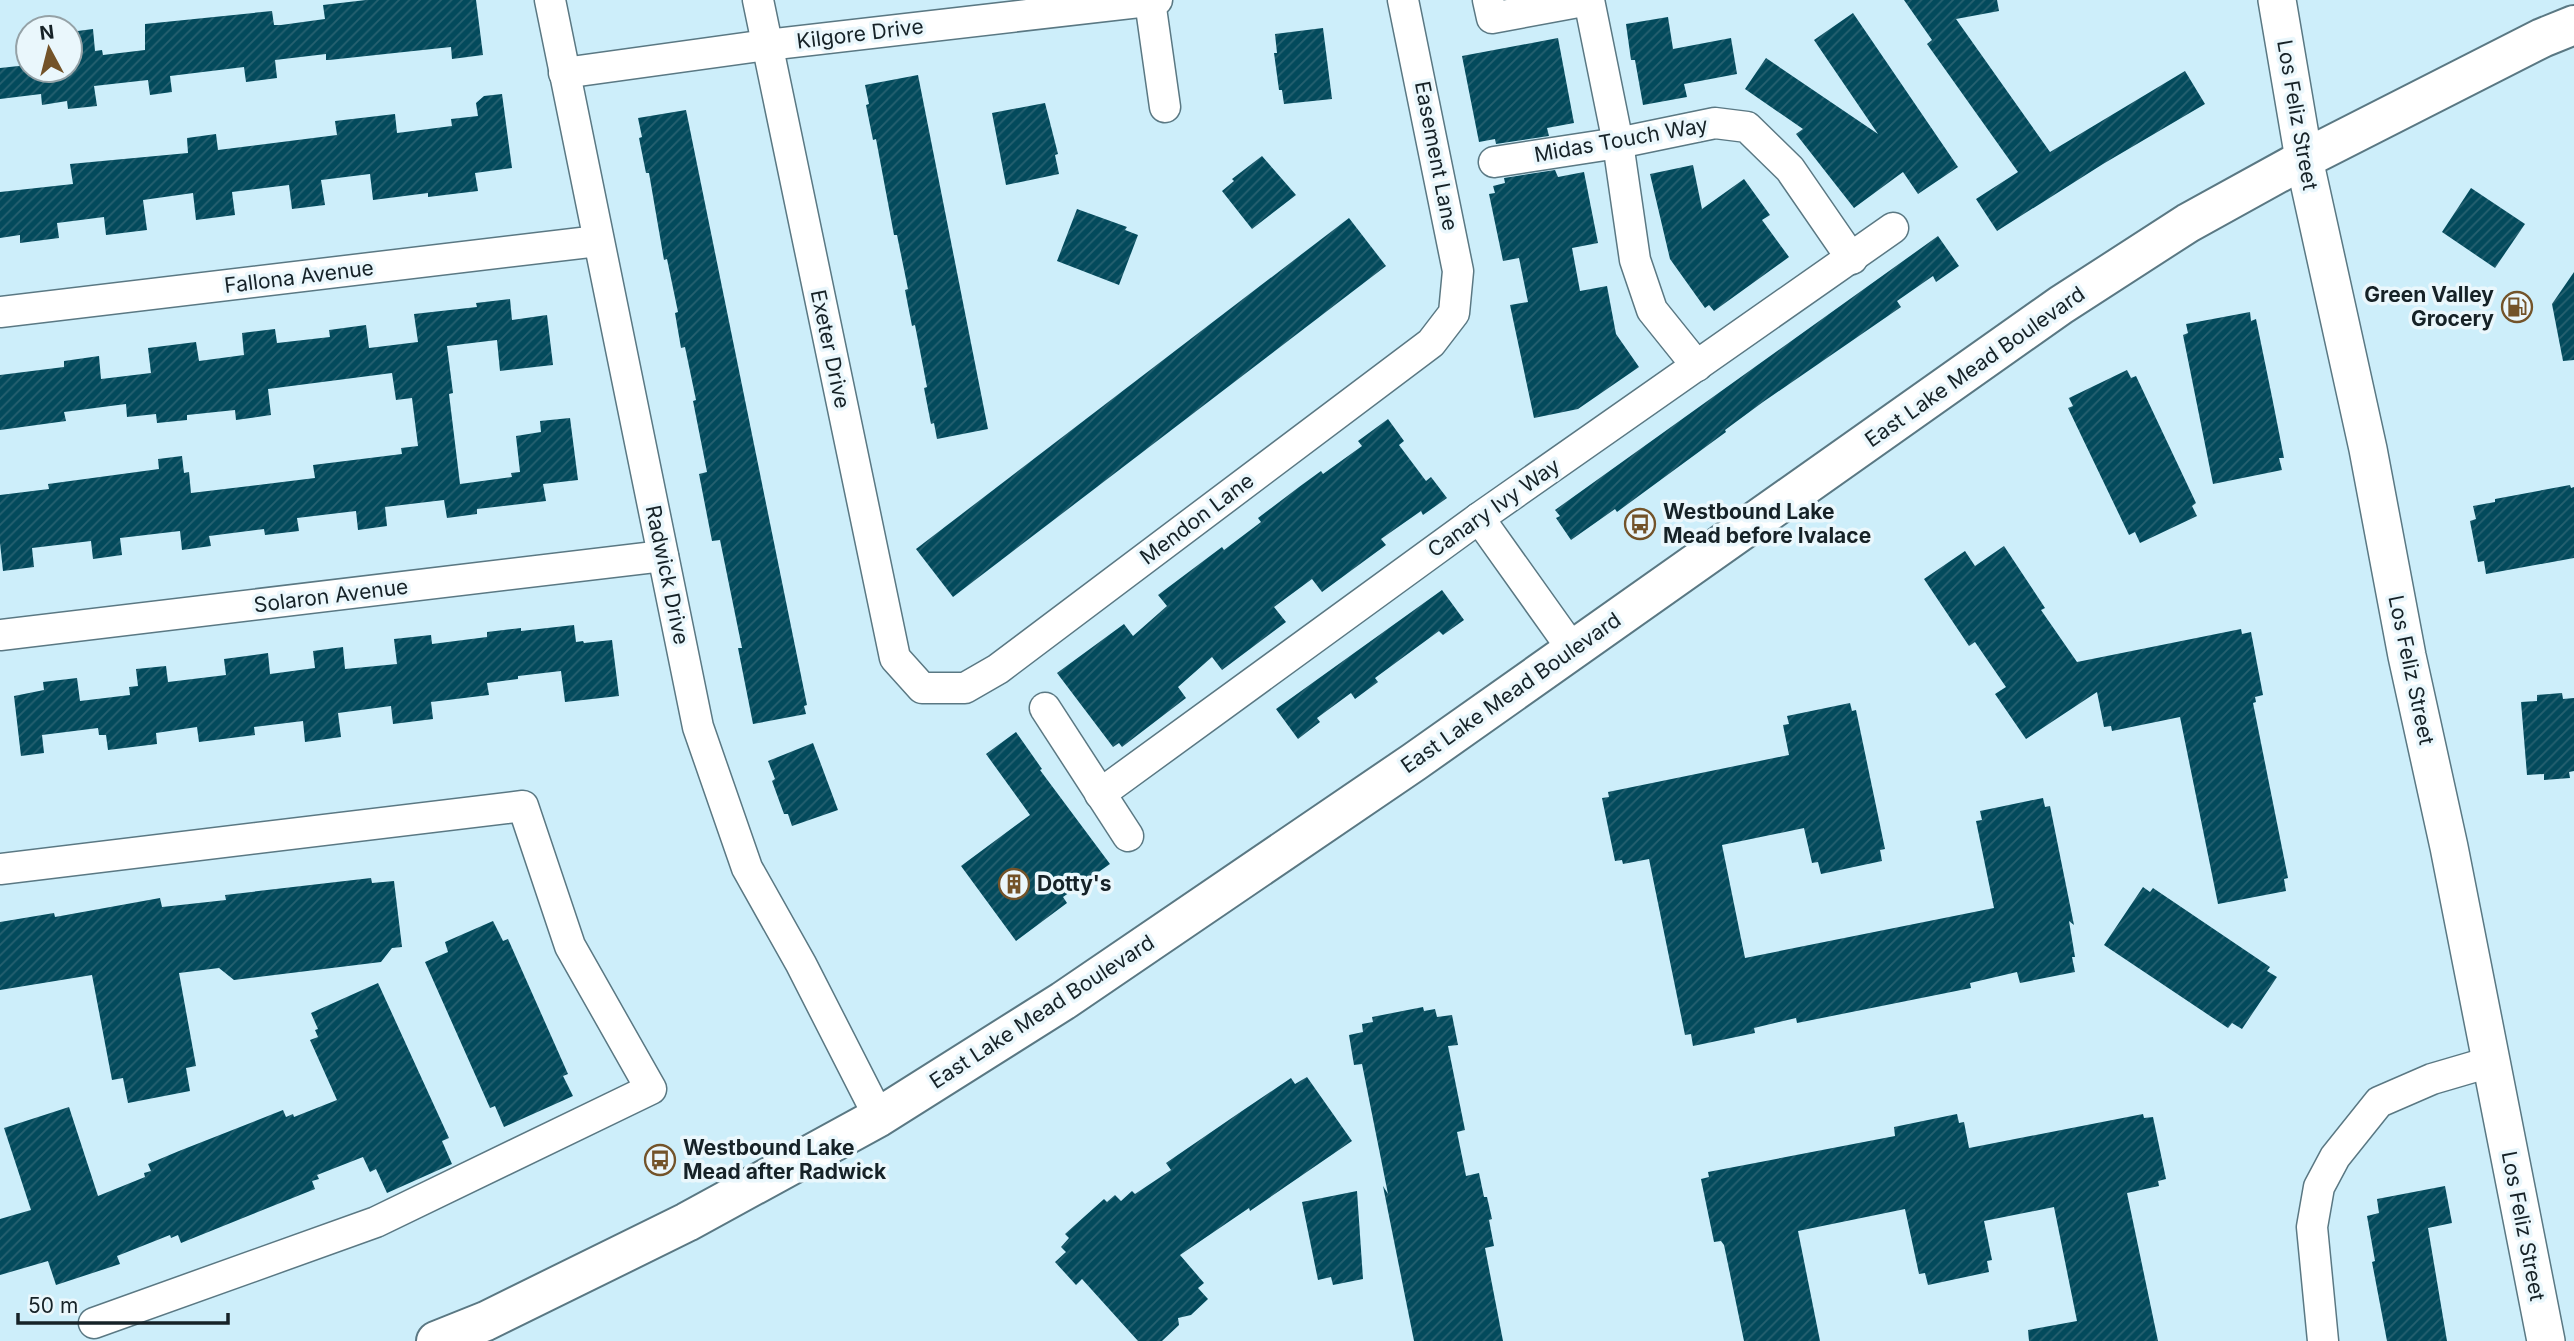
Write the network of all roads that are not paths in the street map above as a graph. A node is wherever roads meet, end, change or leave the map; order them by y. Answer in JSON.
{"nodes":[{"id":1,"x":550,"y":0,"type":"edge"},
{"id":2,"x":758,"y":0,"type":"edge"},
{"id":3,"x":1157,"y":0,"type":"edge"},
{"id":4,"x":1403,"y":0,"type":"edge"},
{"id":5,"x":1589,"y":0,"type":"edge"},
{"id":6,"x":2277,"y":0,"type":"edge"},
{"id":7,"x":1150,"y":1,"type":"edge"},
{"id":8,"x":1490,"y":9,"type":"edge"},
{"id":9,"x":2574,"y":25,"type":"edge"},
{"id":10,"x":767,"y":45,"type":"junction"},
{"id":11,"x":565,"y":73,"type":"junction"},
{"id":12,"x":1165,"y":107,"type":"dead end"},
{"id":13,"x":1618,"y":143,"type":"junction"},
{"id":14,"x":2304,"y":159,"type":"junction"},
{"id":15,"x":1494,"y":162,"type":"dead end"},
{"id":16,"x":1893,"y":228,"type":"dead end"},
{"id":17,"x":598,"y":241,"type":"junction"},
{"id":18,"x":1852,"y":259,"type":"junction"},
{"id":19,"x":0,"y":313,"type":"edge"},
{"id":20,"x":1454,"y":313,"type":"joint"},
{"id":21,"x":1697,"y":366,"type":"junction"},
{"id":22,"x":1479,"y":517,"type":"junction"},
{"id":23,"x":663,"y":556,"type":"junction"},
{"id":24,"x":0,"y":635,"type":"edge"},
{"id":25,"x":1573,"y":650,"type":"junction"},
{"id":26,"x":922,"y":688,"type":"joint"},
{"id":27,"x":1045,"y":708,"type":"dead end"},
{"id":28,"x":1100,"y":794,"type":"junction"},
{"id":29,"x":1128,"y":836,"type":"dead end"},
{"id":30,"x":0,"y":869,"type":"edge"},
{"id":31,"x":2490,"y":1062,"type":"junction"},
{"id":32,"x":879,"y":1117,"type":"junction"},
{"id":33,"x":94,"y":1323,"type":"dead end"},
{"id":34,"x":436,"y":1341,"type":"edge"},
{"id":35,"x":2323,"y":1341,"type":"edge"},
{"id":36,"x":2546,"y":1341,"type":"edge"}],
"edges":[{"from":1,"to":11,"type":"street","name":"Radwick Drive"},
{"from":2,"to":10,"type":"street","name":"Exeter Drive"},
{"from":3,"to":7,"type":"street","name":"Kilgore Drive"},
{"from":4,"to":20,"type":"street","name":"Easement Lane"},
{"from":5,"to":8,"type":"street"},
{"from":5,"to":13,"type":"street"},
{"from":6,"to":14,"type":"street","name":"Los Feliz Street"},
{"from":7,"to":10,"type":"street","name":"Kilgore Drive"},
{"from":7,"to":12,"type":"street"},
{"from":9,"to":14,"type":"main road","name":"East Lake Mead Boulevard"},
{"from":10,"to":11,"type":"street","name":"Kilgore Drive"},
{"from":10,"to":26,"type":"street","name":"Exeter Drive"},
{"from":11,"to":17,"type":"street","name":"Radwick Drive"},
{"from":13,"to":15,"type":"street","name":"Midas Touch Way"},
{"from":13,"to":18,"type":"street","name":"Midas Touch Way"},
{"from":13,"to":21,"type":"street"},
{"from":14,"to":25,"type":"main road","name":"East Lake Mead Boulevard"},
{"from":14,"to":31,"type":"street","name":"Los Feliz Street"},
{"from":16,"to":18,"type":"street","name":"Canary Ivy Way"},
{"from":17,"to":19,"type":"street","name":"Fallona Avenue"},
{"from":17,"to":23,"type":"street","name":"Radwick Drive"},
{"from":18,"to":21,"type":"street","name":"Canary Ivy Way"},
{"from":20,"to":26,"type":"street","name":"Mendon Lane"},
{"from":21,"to":22,"type":"street","name":"Canary Ivy Way"},
{"from":22,"to":25,"type":"street"},
{"from":22,"to":28,"type":"street","name":"Canary Ivy Way"},
{"from":23,"to":24,"type":"street","name":"Solaron Avenue"},
{"from":23,"to":32,"type":"street","name":"Radwick Drive"},
{"from":25,"to":32,"type":"main road","name":"East Lake Mead Boulevard"},
{"from":27,"to":28,"type":"street"},
{"from":28,"to":29,"type":"street"},
{"from":30,"to":33,"type":"street"},
{"from":31,"to":35,"type":"street"},
{"from":31,"to":36,"type":"street","name":"Los Feliz Street"},
{"from":32,"to":34,"type":"main road","name":"East Lake Mead Boulevard"}]}
